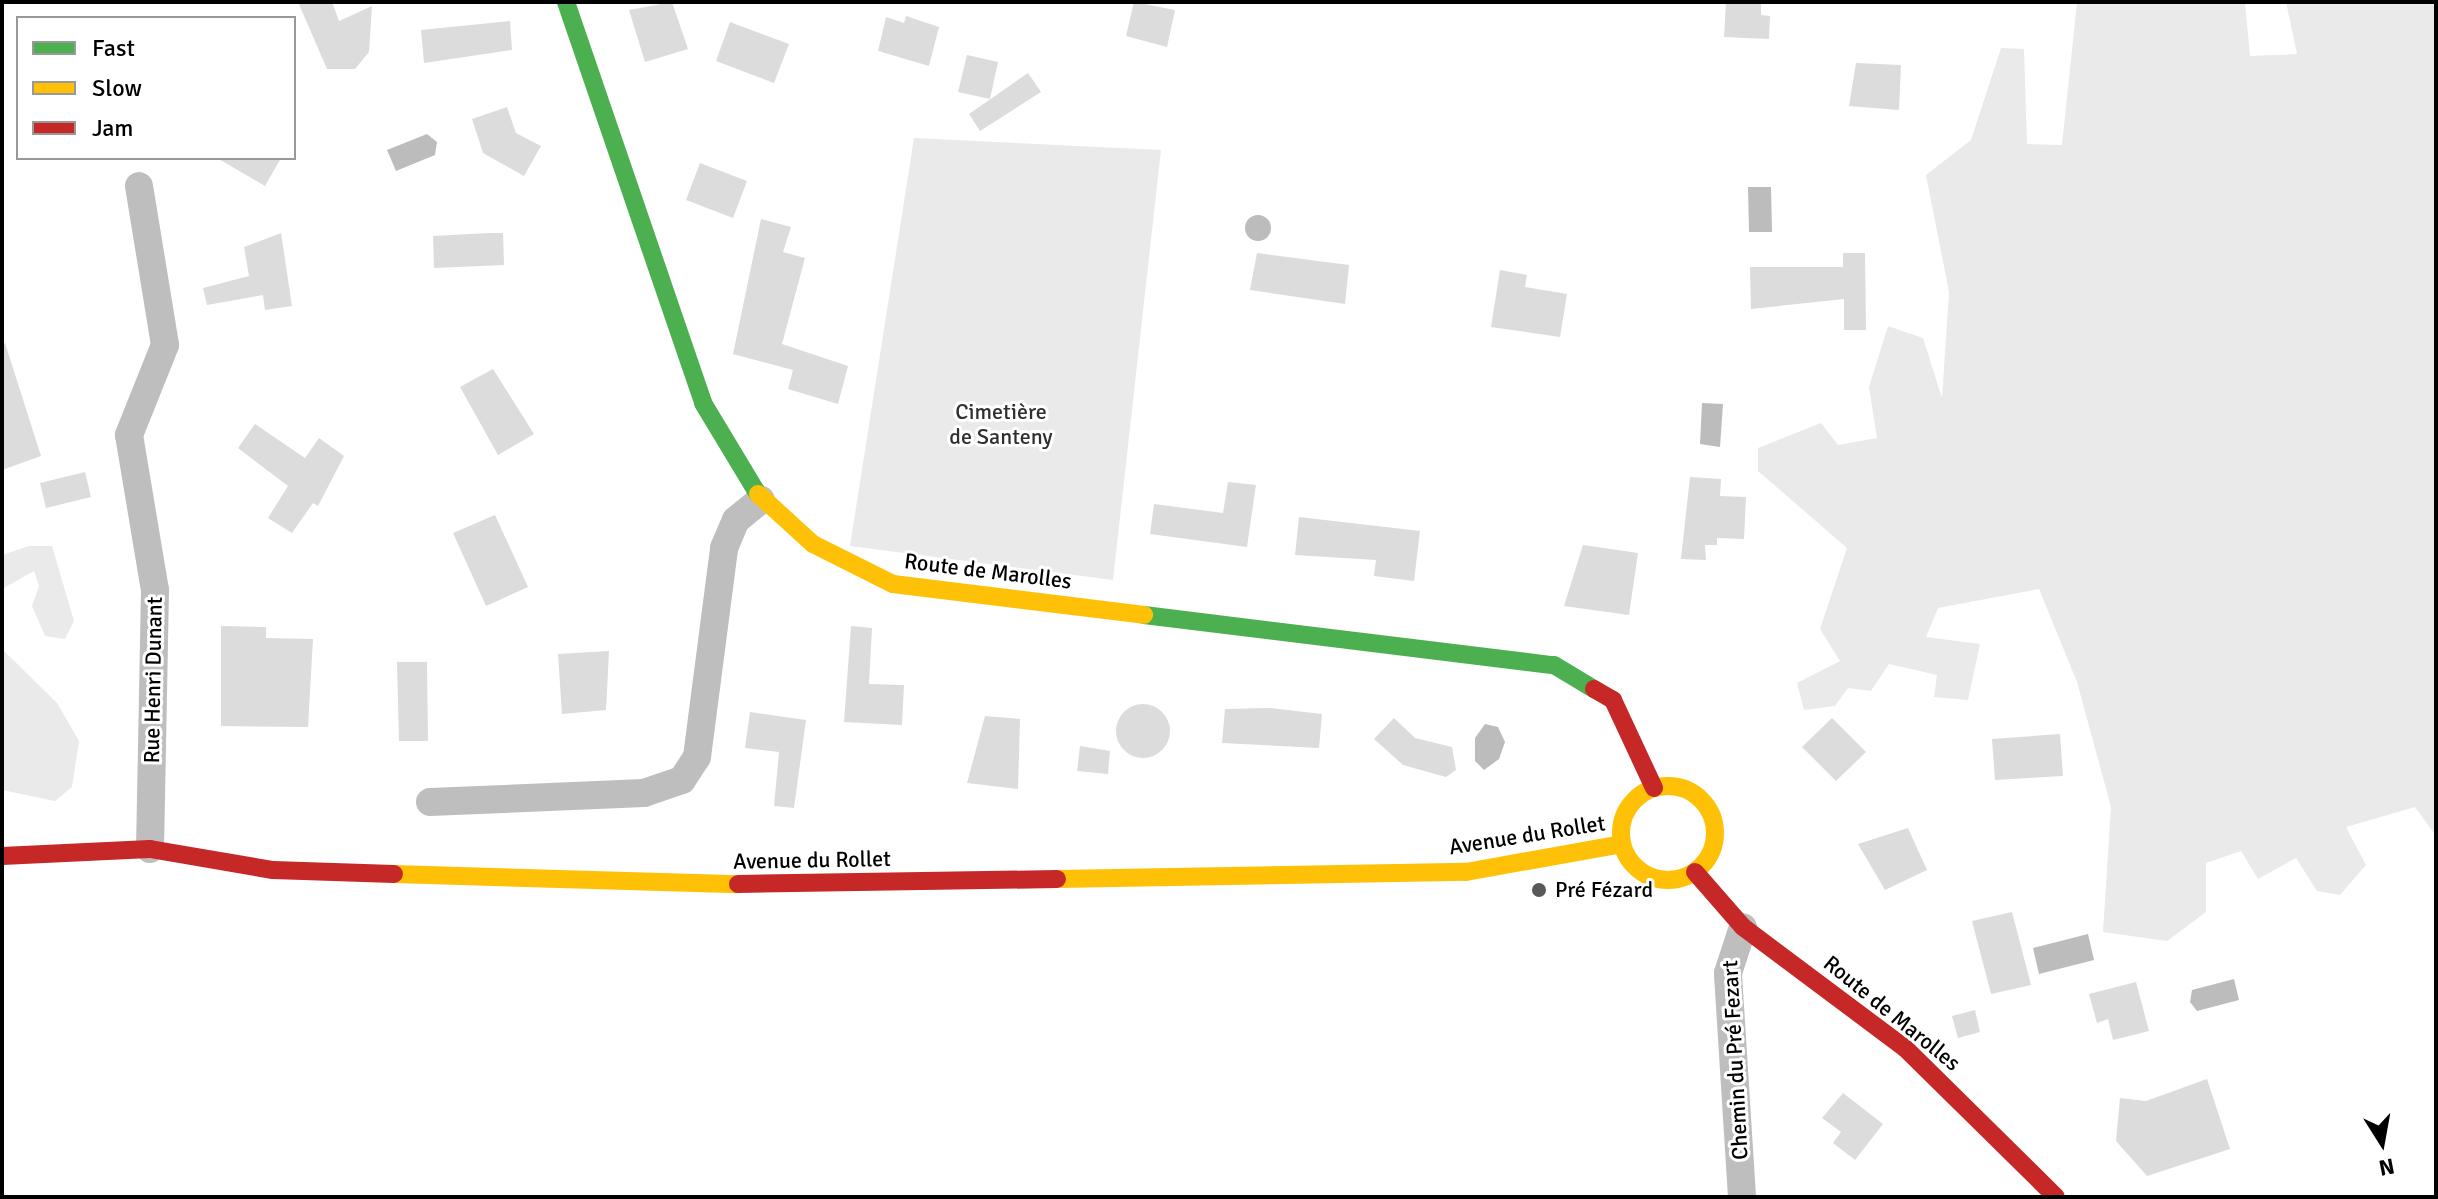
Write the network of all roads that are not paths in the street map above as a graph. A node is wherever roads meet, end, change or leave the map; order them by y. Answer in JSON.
{"nodes":[{"id":1,"x":566,"y":2,"type":"edge"},
{"id":2,"x":139,"y":186,"type":"dead end"},
{"id":3,"x":761,"y":500,"type":"junction"},
{"id":4,"x":1654,"y":788,"type":"junction"},
{"id":5,"x":430,"y":802,"type":"dead end"},
{"id":6,"x":1622,"y":844,"type":"junction"},
{"id":7,"x":150,"y":849,"type":"junction"},
{"id":8,"x":2,"y":856,"type":"edge"},
{"id":9,"x":1695,"y":872,"type":"junction"},
{"id":10,"x":1743,"y":927,"type":"junction"},
{"id":11,"x":1742,"y":1197,"type":"edge"},
{"id":12,"x":2056,"y":1197,"type":"edge"}],
"edges":[{"from":1,"to":3,"type":"street","name":"Route de Marolles"},
{"from":2,"to":7,"type":"street","name":"Rue Henri Dunant"},
{"from":3,"to":4,"type":"street","name":"Route de Marolles"},
{"from":3,"to":5,"type":"street"},
{"from":4,"to":6,"type":"street"},
{"from":4,"to":9,"type":"street"},
{"from":6,"to":7,"type":"street","name":"Avenue du Rollet"},
{"from":6,"to":9,"type":"street"},
{"from":7,"to":8,"type":"street","name":"Avenue du Rollet"},
{"from":9,"to":10,"type":"street","name":"Route de Marolles"},
{"from":10,"to":11,"type":"street","name":"Chemin du Pré Fezart"},
{"from":10,"to":12,"type":"street","name":"Route de Marolles"}]}
